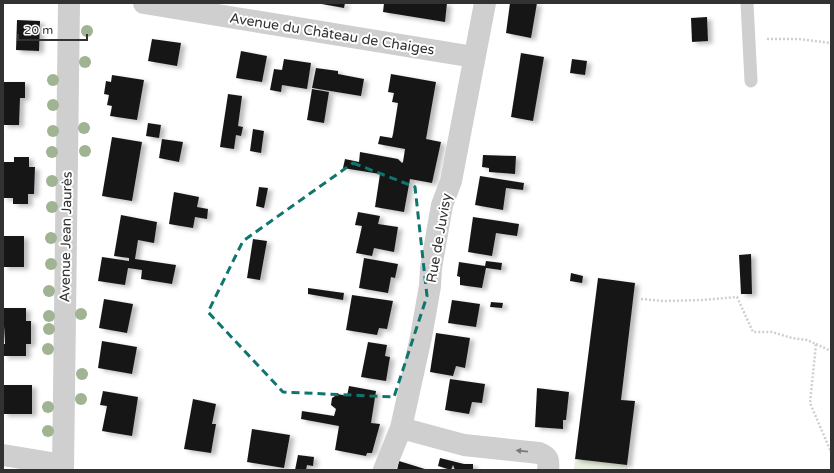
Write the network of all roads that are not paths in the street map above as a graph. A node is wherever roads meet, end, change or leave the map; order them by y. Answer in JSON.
{"nodes":[{"id":1,"x":69,"y":3,"type":"edge"},
{"id":2,"x":144,"y":3,"type":"edge"},
{"id":3,"x":485,"y":3,"type":"edge"},
{"id":4,"x":746,"y":3,"type":"edge"},
{"id":5,"x":474,"y":57,"type":"junction"},
{"id":6,"x":751,"y":81,"type":"dead end"},
{"id":7,"x":401,"y":428,"type":"junction"},
{"id":8,"x":3,"y":455,"type":"edge"},
{"id":9,"x":63,"y":468,"type":"edge"},
{"id":10,"x":384,"y":470,"type":"edge"},
{"id":11,"x":548,"y":470,"type":"edge"}],
"edges":[{"from":1,"to":9,"type":"street","name":"Avenue Jean Jaurès"},
{"from":2,"to":5,"type":"street","name":"Avenue du Château de Chaiges"},
{"from":3,"to":5,"type":"street","name":"Rue de Juvisy"},
{"from":4,"to":6,"type":"lane"},
{"from":5,"to":7,"type":"street","name":"Rue de Juvisy"},
{"from":7,"to":10,"type":"street","name":"Rue de Juvisy"},
{"from":11,"to":7,"type":"street","one_way":true},
{"from":8,"to":9,"type":"street"}]}
